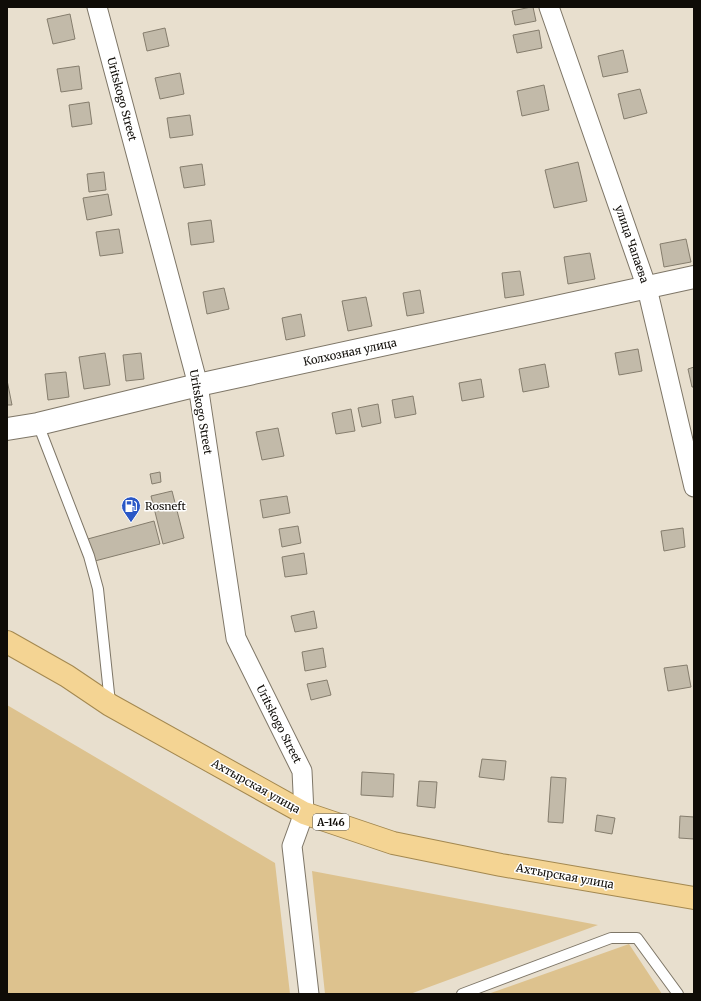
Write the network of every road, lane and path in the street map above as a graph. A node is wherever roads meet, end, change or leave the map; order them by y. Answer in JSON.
{"nodes":[{"id":1,"x":97,"y":7,"type":"edge"},
{"id":2,"x":550,"y":7,"type":"edge"},
{"id":3,"x":694,"y":277,"type":"edge"},
{"id":4,"x":647,"y":288,"type":"junction"},
{"id":5,"x":198,"y":385,"type":"junction"},
{"id":6,"x":38,"y":424,"type":"junction"},
{"id":7,"x":7,"y":429,"type":"edge"},
{"id":8,"x":694,"y":487,"type":"edge"},
{"id":9,"x":7,"y":642,"type":"edge"},
{"id":10,"x":110,"y":705,"type":"junction"},
{"id":11,"x":304,"y":813,"type":"junction"},
{"id":12,"x":694,"y":898,"type":"edge"},
{"id":13,"x":308,"y":994,"type":"edge"},
{"id":14,"x":462,"y":994,"type":"edge"},
{"id":15,"x":678,"y":994,"type":"edge"}],
"edges":[{"from":1,"to":5,"type":"street","name":"Uritskogo Street"},
{"from":2,"to":4,"type":"street","name":"улица Чапаева"},
{"from":3,"to":4,"type":"street","name":"Колхозная улица"},
{"from":4,"to":5,"type":"street","name":"Колхозная улица"},
{"from":4,"to":8,"type":"street","name":"улица Чапаева"},
{"from":5,"to":6,"type":"street","name":"Колхозная улица"},
{"from":5,"to":11,"type":"street","name":"Uritskogo Street"},
{"from":6,"to":7,"type":"street","name":"Колхозная улица"},
{"from":6,"to":10,"type":"lane"},
{"from":9,"to":10,"type":"highway","name":"Ахтырская улица","number":"А-146"},
{"from":10,"to":11,"type":"highway","name":"Ахтырская улица","number":"А-146"},
{"from":11,"to":12,"type":"highway","name":"Ахтырская улица","number":"А-146"},
{"from":11,"to":13,"type":"street"},
{"from":14,"to":15,"type":"lane"}]}
